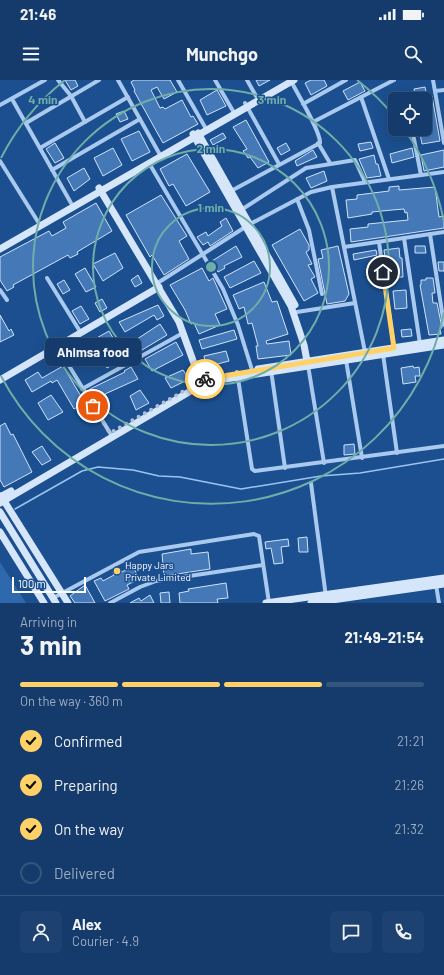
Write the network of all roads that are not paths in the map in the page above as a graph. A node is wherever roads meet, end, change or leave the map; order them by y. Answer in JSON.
{"nodes":[{"id":1,"x":45,"y":80,"type":"edge"},
{"id":2,"x":58,"y":80,"type":"edge"},
{"id":3,"x":98,"y":80,"type":"edge"},
{"id":4,"x":118,"y":80,"type":"edge"},
{"id":5,"x":178,"y":80,"type":"edge"},
{"id":6,"x":215,"y":80,"type":"edge"},
{"id":7,"x":247,"y":80,"type":"edge"},
{"id":8,"x":290,"y":80,"type":"edge"},
{"id":9,"x":346,"y":80,"type":"edge"},
{"id":10,"x":394,"y":80,"type":"edge"},
{"id":11,"x":433,"y":80,"type":"edge"},
{"id":12,"x":444,"y":90,"type":"edge"},
{"id":13,"x":435,"y":91,"type":"junction"},
{"id":14,"x":71,"y":96,"type":"junction"},
{"id":15,"x":256,"y":96,"type":"junction"},
{"id":16,"x":128,"y":97,"type":"junction"},
{"id":17,"x":361,"y":97,"type":"junction"},
{"id":18,"x":12,"y":98,"type":"junction"},
{"id":19,"x":303,"y":104,"type":"junction"},
{"id":20,"x":0,"y":105,"type":"edge"},
{"id":21,"x":246,"y":105,"type":"junction"},
{"id":22,"x":233,"y":111,"type":"junction"},
{"id":23,"x":140,"y":120,"type":"junction"},
{"id":24,"x":85,"y":122,"type":"junction"},
{"id":25,"x":313,"y":122,"type":"junction"},
{"id":26,"x":26,"y":123,"type":"junction"},
{"id":27,"x":205,"y":127,"type":"junction"},
{"id":28,"x":196,"y":134,"type":"junction"},
{"id":29,"x":413,"y":136,"type":"edge"},
{"id":30,"x":318,"y":143,"type":"junction"},
{"id":31,"x":444,"y":143,"type":"edge"},
{"id":32,"x":40,"y":148,"type":"junction"},
{"id":33,"x":159,"y":153,"type":"junction"},
{"id":34,"x":0,"y":160,"type":"edge"},
{"id":35,"x":149,"y":163,"type":"junction"},
{"id":36,"x":330,"y":163,"type":"junction"},
{"id":37,"x":279,"y":164,"type":"junction"},
{"id":38,"x":52,"y":170,"type":"junction"},
{"id":39,"x":444,"y":172,"type":"edge"},
{"id":40,"x":421,"y":175,"type":"junction"},
{"id":41,"x":389,"y":179,"type":"junction"},
{"id":42,"x":365,"y":182,"type":"junction"},
{"id":43,"x":332,"y":187,"type":"junction"},
{"id":44,"x":100,"y":189,"type":"junction"},
{"id":45,"x":231,"y":192,"type":"junction"},
{"id":46,"x":297,"y":199,"type":"junction"},
{"id":47,"x":71,"y":203,"type":"junction"},
{"id":48,"x":241,"y":210,"type":"junction"},
{"id":49,"x":39,"y":223,"type":"junction"},
{"id":50,"x":247,"y":226,"type":"junction"},
{"id":51,"x":444,"y":232,"type":"edge"},
{"id":52,"x":430,"y":234,"type":"junction"},
{"id":53,"x":404,"y":238,"type":"junction"},
{"id":54,"x":379,"y":242,"type":"junction"},
{"id":55,"x":0,"y":243,"type":"edge"},
{"id":56,"x":344,"y":247,"type":"junction"},
{"id":57,"x":0,"y":249,"type":"edge"},
{"id":58,"x":202,"y":255,"type":"junction"},
{"id":59,"x":46,"y":278,"type":"dead end"},
{"id":60,"x":157,"y":286,"type":"junction"},
{"id":61,"x":0,"y":290,"type":"edge"},
{"id":62,"x":322,"y":294,"type":"dead end"},
{"id":63,"x":6,"y":300,"type":"dead end"},
{"id":64,"x":355,"y":303,"type":"junction"},
{"id":65,"x":298,"y":312,"type":"junction"},
{"id":66,"x":444,"y":325,"type":"edge"},
{"id":67,"x":81,"y":332,"type":"junction"},
{"id":68,"x":184,"y":333,"type":"junction"},
{"id":69,"x":444,"y":340,"type":"edge"},
{"id":70,"x":420,"y":344,"type":"junction"},
{"id":71,"x":304,"y":345,"type":"junction"},
{"id":72,"x":444,"y":345,"type":"edge"},
{"id":73,"x":57,"y":346,"type":"junction"},
{"id":74,"x":394,"y":348,"type":"junction"},
{"id":75,"x":365,"y":352,"type":"junction"},
{"id":76,"x":383,"y":352,"type":"junction"},
{"id":77,"x":346,"y":358,"type":"junction"},
{"id":78,"x":308,"y":364,"type":"junction"},
{"id":79,"x":271,"y":369,"type":"junction"},
{"id":80,"x":252,"y":370,"type":"junction"},
{"id":81,"x":237,"y":374,"type":"junction"},
{"id":82,"x":0,"y":380,"type":"edge"},
{"id":83,"x":200,"y":380,"type":"junction"},
{"id":84,"x":82,"y":388,"type":"junction"},
{"id":85,"x":110,"y":433,"type":"junction"},
{"id":86,"x":444,"y":446,"type":"edge"},
{"id":87,"x":397,"y":453,"type":"junction"},
{"id":88,"x":362,"y":458,"type":"junction"},
{"id":89,"x":324,"y":463,"type":"junction"},
{"id":90,"x":285,"y":468,"type":"junction"},
{"id":91,"x":311,"y":482,"type":"dead end"},
{"id":92,"x":1,"y":498,"type":"edge"},
{"id":93,"x":0,"y":512,"type":"edge"},
{"id":94,"x":0,"y":532,"type":"edge"},
{"id":95,"x":263,"y":565,"type":"junction"},
{"id":96,"x":444,"y":578,"type":"edge"},
{"id":97,"x":444,"y":584,"type":"edge"},
{"id":98,"x":436,"y":585,"type":"junction"},
{"id":99,"x":62,"y":594,"type":"junction"},
{"id":100,"x":329,"y":599,"type":"edge"},
{"id":101,"x":54,"y":601,"type":"edge"},
{"id":102,"x":44,"y":603,"type":"edge"},
{"id":103,"x":68,"y":603,"type":"edge"},
{"id":104,"x":110,"y":603,"type":"edge"},
{"id":105,"x":268,"y":603,"type":"edge"},
{"id":106,"x":311,"y":603,"type":"edge"},
{"id":107,"x":439,"y":603,"type":"edge"}],
"edges":[{"from":1,"to":18,"type":"street"},
{"from":2,"to":14,"type":"street"},
{"from":3,"to":14,"type":"street"},
{"from":4,"to":16,"type":"street"},
{"from":5,"to":27,"type":"street"},
{"from":6,"to":22,"type":"street"},
{"from":7,"to":15,"type":"street"},
{"from":8,"to":15,"type":"street"},
{"from":8,"to":19,"type":"street"},
{"from":8,"to":21,"type":"street"},
{"from":9,"to":19,"type":"street"},
{"from":10,"to":17,"type":"street"},
{"from":11,"to":13,"type":"street"},
{"from":12,"to":13,"type":"street"},
{"from":13,"to":31,"type":"street"},
{"from":14,"to":24,"type":"street"},
{"from":14,"to":26,"type":"street"},
{"from":15,"to":21,"type":"street"},
{"from":16,"to":23,"type":"street"},
{"from":16,"to":24,"type":"street"},
{"from":17,"to":25,"type":"street"},
{"from":17,"to":41,"type":"street"},
{"from":18,"to":20,"type":"street"},
{"from":18,"to":26,"type":"street"},
{"from":19,"to":25,"type":"street"},
{"from":21,"to":22,"type":"street"},
{"from":21,"to":28,"type":"street"},
{"from":21,"to":37,"type":"street"},
{"from":22,"to":27,"type":"street"},
{"from":23,"to":33,"type":"street"},
{"from":23,"to":38,"type":"street"},
{"from":24,"to":32,"type":"street"},
{"from":25,"to":30,"type":"street"},
{"from":26,"to":32,"type":"street"},
{"from":27,"to":28,"type":"street"},
{"from":28,"to":33,"type":"street"},
{"from":28,"to":35,"type":"street"},
{"from":28,"to":45,"type":"street"},
{"from":28,"to":50,"type":"street"},
{"from":29,"to":40,"type":"street"},
{"from":30,"to":36,"type":"street"},
{"from":30,"to":37,"type":"street"},
{"from":32,"to":38,"type":"street"},
{"from":33,"to":44,"type":"street"},
{"from":34,"to":49,"type":"street"},
{"from":35,"to":44,"type":"street"},
{"from":35,"to":58,"type":"street"},
{"from":36,"to":42,"type":"street"},
{"from":36,"to":48,"type":"street"},
{"from":37,"to":45,"type":"street"},
{"from":38,"to":47,"type":"street"},
{"from":39,"to":40,"type":"street"},
{"from":40,"to":41,"type":"street"},
{"from":41,"to":42,"type":"street"},
{"from":42,"to":43,"type":"street"},
{"from":43,"to":46,"type":"street"},
{"from":43,"to":56,"type":"street"},
{"from":44,"to":47,"type":"street"},
{"from":44,"to":49,"type":"street"},
{"from":44,"to":60,"type":"street"},
{"from":45,"to":48,"type":"street"},
{"from":46,"to":50,"type":"street"},
{"from":46,"to":62,"type":"street"},
{"from":47,"to":49,"type":"street"},
{"from":48,"to":50,"type":"street"},
{"from":49,"to":55,"type":"street"},
{"from":49,"to":57,"type":"street"},
{"from":50,"to":58,"type":"street"},
{"from":50,"to":65,"type":"street"},
{"from":50,"to":71,"type":"street"},
{"from":51,"to":52,"type":"street"},
{"from":52,"to":53,"type":"street"},
{"from":52,"to":66,"type":"street"},
{"from":53,"to":54,"type":"street"},
{"from":53,"to":70,"type":"street"},
{"from":54,"to":56,"type":"street"},
{"from":54,"to":74,"type":"street"},
{"from":56,"to":64,"type":"street"},
{"from":58,"to":60,"type":"street"},
{"from":58,"to":80,"type":"street"},
{"from":59,"to":67,"type":"street"},
{"from":60,"to":67,"type":"street"},
{"from":60,"to":68,"type":"street"},
{"from":61,"to":63,"type":"street"},
{"from":64,"to":65,"type":"street"},
{"from":64,"to":75,"type":"street"},
{"from":65,"to":71,"type":"street"},
{"from":67,"to":73,"type":"street"},
{"from":68,"to":83,"type":"street"},
{"from":68,"to":84,"type":"street"},
{"from":69,"to":70,"type":"street"},
{"from":70,"to":74,"type":"street"},
{"from":71,"to":78,"type":"street"},
{"from":72,"to":76,"type":"street"},
{"from":73,"to":82,"type":"street"},
{"from":73,"to":84,"type":"street"},
{"from":74,"to":76,"type":"street"},
{"from":75,"to":76,"type":"street"},
{"from":75,"to":77,"type":"street"},
{"from":76,"to":77,"type":"street"},
{"from":76,"to":87,"type":"street"},
{"from":77,"to":78,"type":"street"},
{"from":77,"to":88,"type":"street"},
{"from":78,"to":79,"type":"street"},
{"from":78,"to":89,"type":"street"},
{"from":79,"to":80,"type":"street"},
{"from":79,"to":81,"type":"street"},
{"from":79,"to":90,"type":"street"},
{"from":80,"to":81,"type":"street"},
{"from":81,"to":83,"type":"street"},
{"from":81,"to":90,"type":"street"},
{"from":81,"to":92,"type":"street"},
{"from":83,"to":85,"type":"street"},
{"from":84,"to":85,"type":"street"},
{"from":85,"to":92,"type":"street"},
{"from":86,"to":87,"type":"street"},
{"from":87,"to":88,"type":"street"},
{"from":88,"to":89,"type":"street"},
{"from":89,"to":90,"type":"street"},
{"from":91,"to":100,"type":"street"},
{"from":92,"to":99,"type":"street"},
{"from":93,"to":101,"type":"street"},
{"from":94,"to":102,"type":"street"},
{"from":95,"to":99,"type":"street"},
{"from":95,"to":104,"type":"street"},
{"from":95,"to":105,"type":"street"},
{"from":96,"to":100,"type":"street"},
{"from":97,"to":98,"type":"street"},
{"from":98,"to":100,"type":"street"},
{"from":98,"to":107,"type":"street"},
{"from":99,"to":101,"type":"street"},
{"from":99,"to":103,"type":"street"},
{"from":100,"to":105,"type":"street"},
{"from":100,"to":106,"type":"street"}]}
